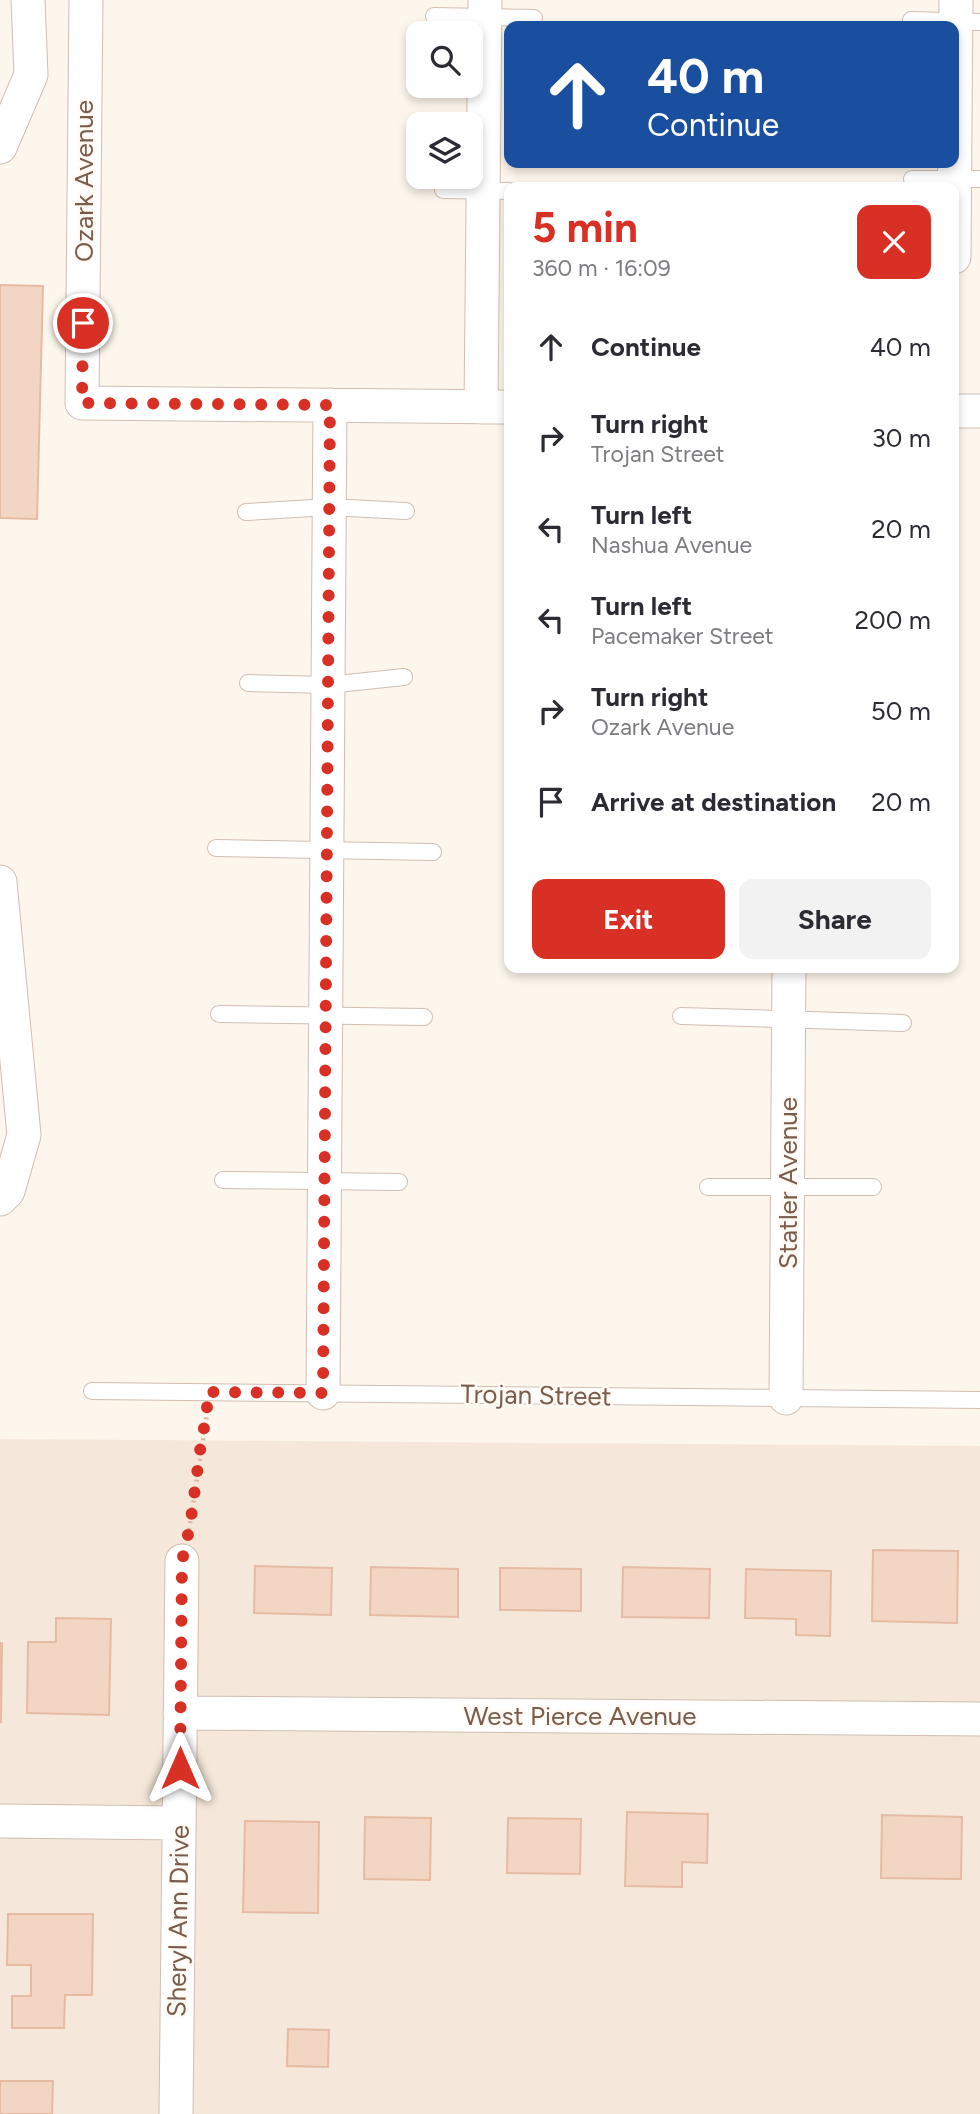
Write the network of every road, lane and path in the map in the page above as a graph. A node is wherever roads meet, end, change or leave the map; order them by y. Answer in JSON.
{"nodes":[{"id":1,"x":28,"y":0,"type":"edge"},
{"id":2,"x":86,"y":0,"type":"edge"},
{"id":3,"x":485,"y":9,"type":"edge"},
{"id":4,"x":964,"y":14,"type":"edge"},
{"id":5,"x":434,"y":16,"type":"dead end"},
{"id":6,"x":534,"y":18,"type":"dead end"},
{"id":7,"x":911,"y":20,"type":"dead end"},
{"id":8,"x":0,"y":147,"type":"edge"},
{"id":9,"x":912,"y":179,"type":"dead end"},
{"id":10,"x":968,"y":179,"type":"edge"},
{"id":11,"x":443,"y":190,"type":"dead end"},
{"id":12,"x":496,"y":191,"type":"edge"},
{"id":13,"x":959,"y":229,"type":"edge"},
{"id":14,"x":330,"y":405,"type":"junction"},
{"id":15,"x":495,"y":407,"type":"edge"},
{"id":16,"x":959,"y":411,"type":"edge"},
{"id":17,"x":980,"y":411,"type":"edge"},
{"id":18,"x":329,"y":507,"type":"junction"},
{"id":19,"x":406,"y":511,"type":"dead end"},
{"id":20,"x":246,"y":512,"type":"dead end"},
{"id":21,"x":404,"y":677,"type":"dead end"},
{"id":22,"x":248,"y":683,"type":"dead end"},
{"id":23,"x":328,"y":685,"type":"junction"},
{"id":24,"x":216,"y":849,"type":"dead end"},
{"id":25,"x":327,"y":851,"type":"junction"},
{"id":26,"x":433,"y":852,"type":"dead end"},
{"id":27,"x":0,"y":882,"type":"edge"},
{"id":28,"x":789,"y":973,"type":"edge"},
{"id":29,"x":219,"y":1014,"type":"dead end"},
{"id":30,"x":325,"y":1015,"type":"junction"},
{"id":31,"x":681,"y":1016,"type":"dead end"},
{"id":32,"x":424,"y":1017,"type":"dead end"},
{"id":33,"x":789,"y":1018,"type":"junction"},
{"id":34,"x":903,"y":1023,"type":"dead end"},
{"id":35,"x":223,"y":1180,"type":"dead end"},
{"id":36,"x":324,"y":1181,"type":"junction"},
{"id":37,"x":399,"y":1182,"type":"dead end"},
{"id":38,"x":708,"y":1187,"type":"dead end"},
{"id":39,"x":788,"y":1187,"type":"junction"},
{"id":40,"x":873,"y":1187,"type":"dead end"},
{"id":41,"x":0,"y":1199,"type":"edge"},
{"id":42,"x":92,"y":1391,"type":"dead end"},
{"id":43,"x":207,"y":1392,"type":"junction"},
{"id":44,"x":323,"y":1393,"type":"junction"},
{"id":45,"x":786,"y":1398,"type":"junction"},
{"id":46,"x":980,"y":1400,"type":"edge"},
{"id":47,"x":182,"y":1561,"type":"joint"},
{"id":48,"x":180,"y":1713,"type":"junction"},
{"id":49,"x":980,"y":1719,"type":"edge"},
{"id":50,"x":0,"y":1821,"type":"edge"},
{"id":51,"x":179,"y":1823,"type":"junction"},
{"id":52,"x":176,"y":2114,"type":"edge"}],
"edges":[{"from":1,"to":8,"type":"street"},
{"from":2,"to":14,"type":"street","name":"Ozark Avenue"},
{"from":3,"to":5,"type":"lane"},
{"from":3,"to":6,"type":"lane"},
{"from":3,"to":12,"type":"street"},
{"from":4,"to":7,"type":"lane"},
{"from":4,"to":10,"type":"street"},
{"from":9,"to":10,"type":"lane"},
{"from":10,"to":13,"type":"street"},
{"from":11,"to":12,"type":"lane"},
{"from":12,"to":15,"type":"street"},
{"from":14,"to":15,"type":"street"},
{"from":14,"to":18,"type":"street"},
{"from":16,"to":17,"type":"street"},
{"from":18,"to":19,"type":"lane"},
{"from":18,"to":20,"type":"lane"},
{"from":18,"to":23,"type":"street"},
{"from":21,"to":23,"type":"lane"},
{"from":22,"to":23,"type":"lane"},
{"from":23,"to":25,"type":"street"},
{"from":24,"to":25,"type":"lane"},
{"from":25,"to":26,"type":"lane"},
{"from":25,"to":30,"type":"street"},
{"from":27,"to":41,"type":"street"},
{"from":28,"to":33,"type":"street","name":"Statler Avenue"},
{"from":29,"to":30,"type":"lane"},
{"from":30,"to":32,"type":"lane"},
{"from":30,"to":36,"type":"street"},
{"from":31,"to":33,"type":"lane"},
{"from":33,"to":34,"type":"lane"},
{"from":33,"to":39,"type":"street","name":"Statler Avenue"},
{"from":35,"to":36,"type":"lane"},
{"from":36,"to":37,"type":"lane"},
{"from":36,"to":44,"type":"street"},
{"from":38,"to":39,"type":"lane"},
{"from":39,"to":40,"type":"lane"},
{"from":39,"to":45,"type":"street","name":"Statler Avenue"},
{"from":42,"to":43,"type":"lane","name":"Trojan Street"},
{"from":43,"to":44,"type":"lane","name":"Trojan Street"},
{"from":43,"to":47,"type":"path"},
{"from":44,"to":45,"type":"lane","name":"Trojan Street"},
{"from":45,"to":46,"type":"lane","name":"Trojan Street"},
{"from":47,"to":48,"type":"street","name":"Sheryl Ann Drive"},
{"from":48,"to":49,"type":"street","name":"West Pierce Avenue"},
{"from":48,"to":51,"type":"street","name":"Sheryl Ann Drive"},
{"from":50,"to":51,"type":"street"},
{"from":51,"to":52,"type":"street","name":"Sheryl Ann Drive"}]}
